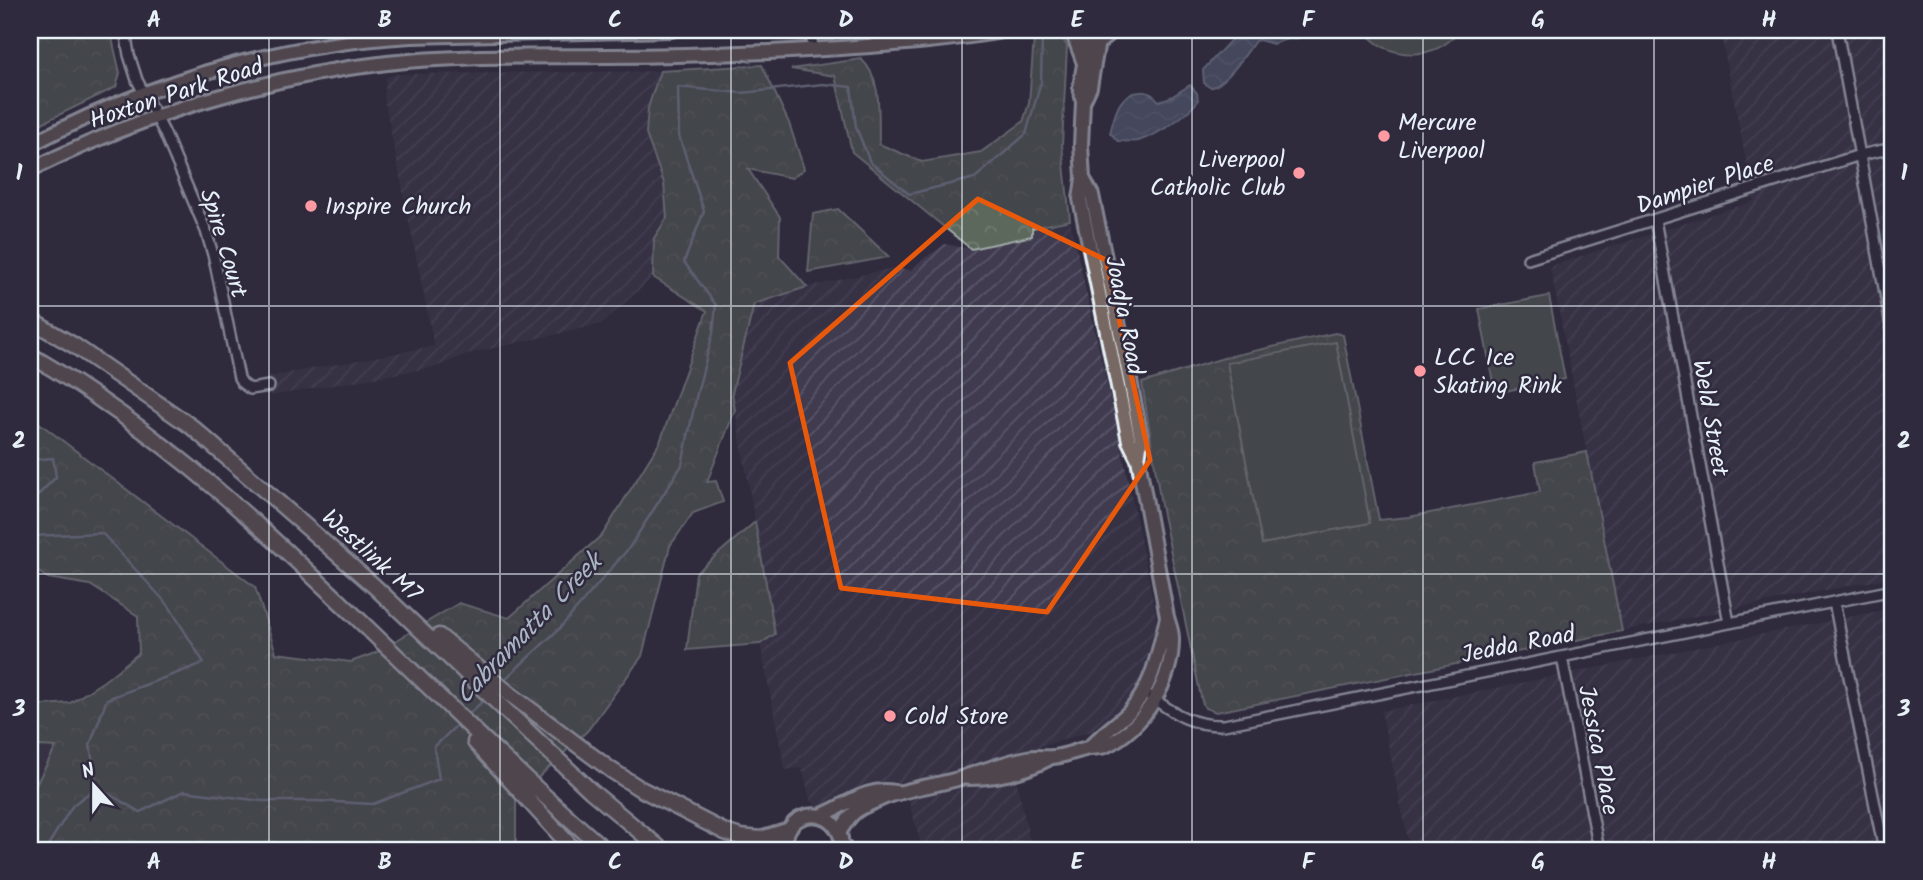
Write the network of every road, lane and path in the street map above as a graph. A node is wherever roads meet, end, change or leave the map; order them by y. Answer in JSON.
{"nodes":[{"id":1,"x":125,"y":30,"type":"edge"},
{"id":2,"x":672,"y":30,"type":"edge"},
{"id":3,"x":811,"y":30,"type":"edge"},
{"id":4,"x":1009,"y":30,"type":"edge"},
{"id":5,"x":1069,"y":30,"type":"edge"},
{"id":6,"x":1090,"y":30,"type":"edge"},
{"id":7,"x":1100,"y":30,"type":"edge"},
{"id":8,"x":1114,"y":30,"type":"edge"},
{"id":9,"x":1836,"y":30,"type":"edge"},
{"id":10,"x":1097,"y":44,"type":"junction"},
{"id":11,"x":813,"y":50,"type":"junction"},
{"id":12,"x":1084,"y":63,"type":"junction"},
{"id":13,"x":144,"y":93,"type":"junction"},
{"id":14,"x":1083,"y":102,"type":"junction"},
{"id":15,"x":156,"y":116,"type":"junction"},
{"id":16,"x":30,"y":145,"type":"edge"},
{"id":17,"x":1893,"y":148,"type":"edge"},
{"id":18,"x":1860,"y":155,"type":"junction"},
{"id":19,"x":30,"y":170,"type":"edge"},
{"id":20,"x":1655,"y":220,"type":"junction"},
{"id":21,"x":1528,"y":259,"type":"dead end"},
{"id":22,"x":30,"y":320,"type":"edge"},
{"id":23,"x":1893,"y":337,"type":"edge"},
{"id":24,"x":30,"y":355,"type":"edge"},
{"id":25,"x":269,"y":386,"type":"dead end"},
{"id":26,"x":374,"y":586,"type":"junction"},
{"id":27,"x":1893,"y":590,"type":"edge"},
{"id":28,"x":1834,"y":602,"type":"junction"},
{"id":29,"x":1729,"y":623,"type":"junction"},
{"id":30,"x":1562,"y":657,"type":"junction"},
{"id":31,"x":399,"y":658,"type":"junction"},
{"id":32,"x":1150,"y":696,"type":"junction"},
{"id":33,"x":895,"y":792,"type":"junction"},
{"id":34,"x":820,"y":816,"type":"junction"},
{"id":35,"x":787,"y":831,"type":"junction"},
{"id":36,"x":841,"y":844,"type":"edge"},
{"id":37,"x":575,"y":850,"type":"edge"},
{"id":38,"x":605,"y":850,"type":"edge"},
{"id":39,"x":662,"y":850,"type":"edge"},
{"id":40,"x":786,"y":850,"type":"edge"},
{"id":41,"x":1599,"y":850,"type":"edge"},
{"id":42,"x":1884,"y":850,"type":"edge"}],
"edges":[{"from":1,"to":13,"type":"street","name":"Spire Court"},
{"from":2,"to":13,"type":"main road","name":"Hoxton Park Road"},
{"from":3,"to":11,"type":"street"},
{"from":4,"to":11,"type":"main road","name":"Hoxton Park Road"},
{"from":5,"to":12,"type":"main road"},
{"from":6,"to":12,"type":"main road","name":"Joadja Road"},
{"from":7,"to":10,"type":"main road","name":"Joadja Road"},
{"from":8,"to":10,"type":"main road"},
{"from":9,"to":18,"type":"street"},
{"from":10,"to":14,"type":"main road","name":"Joadja Road"},
{"from":11,"to":15,"type":"main road","name":"Hoxton Park Road"},
{"from":12,"to":14,"type":"main road","name":"Joadja Road"},
{"from":13,"to":15,"type":"street","name":"Spire Court"},
{"from":13,"to":16,"type":"main road","name":"Hoxton Park Road"},
{"from":14,"to":32,"type":"main road","name":"Joadja Road"},
{"from":15,"to":19,"type":"main road","name":"Hoxton Park Road"},
{"from":15,"to":25,"type":"street","name":"Spire Court"},
{"from":17,"to":18,"type":"street","name":"Dampier Place"},
{"from":18,"to":20,"type":"street","name":"Dampier Place"},
{"from":18,"to":23,"type":"street"},
{"from":20,"to":21,"type":"street","name":"Dampier Place"},
{"from":20,"to":29,"type":"street","name":"Weld Street"},
{"from":22,"to":26,"type":"highway","name":"Westlink M7"},
{"from":24,"to":31,"type":"highway"},
{"from":26,"to":35,"type":"highway"},
{"from":26,"to":39,"type":"highway","name":"Westlink M7"},
{"from":27,"to":28,"type":"street","name":"Jedda Road"},
{"from":28,"to":29,"type":"street","name":"Jedda Road"},
{"from":28,"to":42,"type":"street"},
{"from":29,"to":30,"type":"street","name":"Jedda Road"},
{"from":30,"to":32,"type":"street","name":"Jedda Road"},
{"from":30,"to":41,"type":"street","name":"Jessica Place"},
{"from":31,"to":37,"type":"highway"},
{"from":31,"to":38,"type":"highway"},
{"from":32,"to":33,"type":"main road"},
{"from":33,"to":34,"type":"main road"},
{"from":33,"to":36,"type":"main road"},
{"from":34,"to":35,"type":"main road"},
{"from":34,"to":36,"type":"main road"},
{"from":35,"to":40,"type":"main road"}]}
